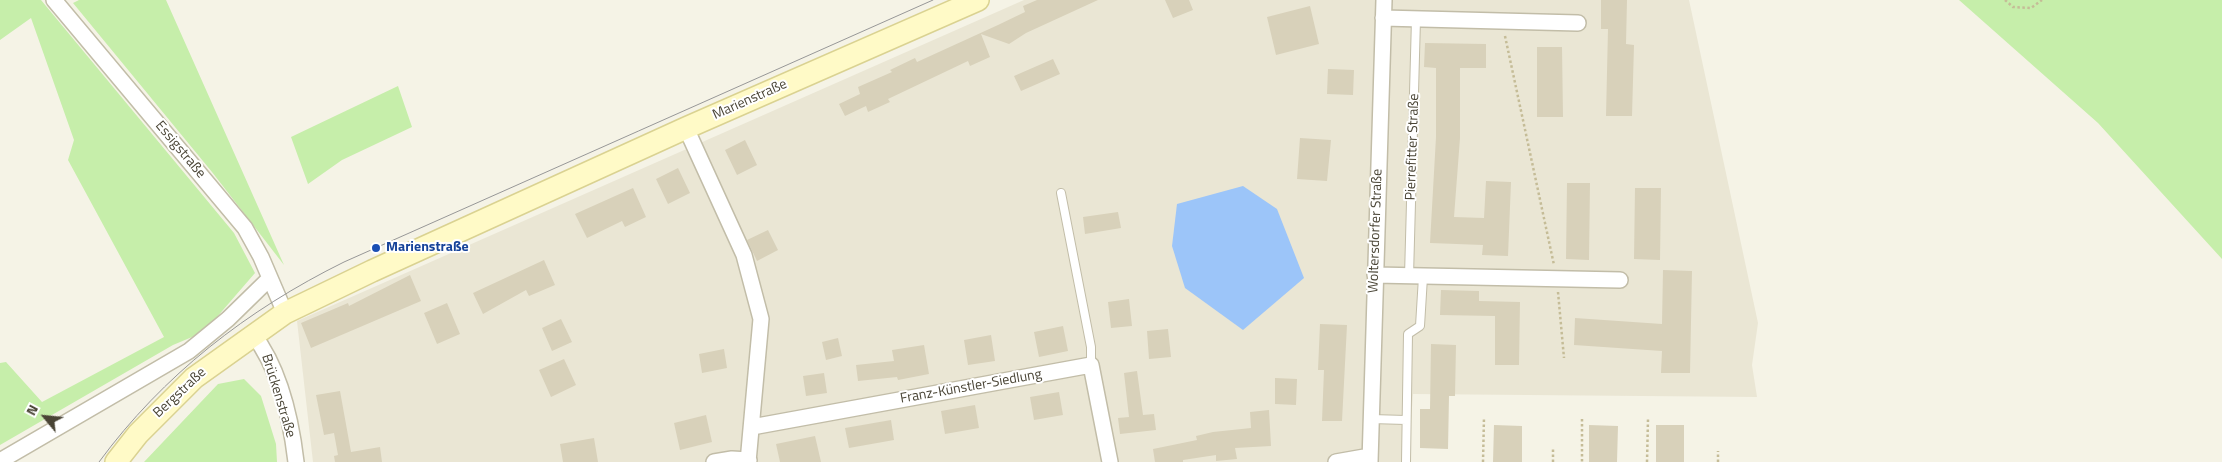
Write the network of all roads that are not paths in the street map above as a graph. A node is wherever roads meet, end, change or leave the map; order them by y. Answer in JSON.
{"nodes":[{"id":1,"x":54,"y":0,"type":"edge"},
{"id":2,"x":978,"y":0,"type":"edge"},
{"id":3,"x":1384,"y":0,"type":"edge"},
{"id":4,"x":1383,"y":18,"type":"junction"},
{"id":5,"x":1416,"y":19,"type":"junction"},
{"id":6,"x":1578,"y":23,"type":"dead end"},
{"id":7,"x":686,"y":128,"type":"junction"},
{"id":8,"x":1061,"y":193,"type":"dead end"},
{"id":9,"x":1375,"y":275,"type":"junction"},
{"id":10,"x":1416,"y":276,"type":"junction"},
{"id":11,"x":269,"y":279,"type":"junction"},
{"id":12,"x":1620,"y":280,"type":"dead end"},
{"id":13,"x":285,"y":313,"type":"junction"},
{"id":14,"x":253,"y":334,"type":"junction"},
{"id":15,"x":1091,"y":365,"type":"junction"},
{"id":16,"x":1371,"y":419,"type":"junction"},
{"id":17,"x":1406,"y":420,"type":"junction"},
{"id":18,"x":752,"y":427,"type":"junction"},
{"id":19,"x":1370,"y":459,"type":"edge"},
{"id":20,"x":0,"y":461,"type":"edge"},
{"id":21,"x":748,"y":461,"type":"edge"},
{"id":22,"x":116,"y":462,"type":"edge"},
{"id":23,"x":296,"y":462,"type":"edge"},
{"id":24,"x":714,"y":462,"type":"edge"},
{"id":25,"x":1110,"y":462,"type":"edge"},
{"id":26,"x":1336,"y":462,"type":"edge"},
{"id":27,"x":1406,"y":462,"type":"edge"}],
"edges":[{"from":1,"to":11,"type":"street","name":"Essigstraße"},
{"from":2,"to":7,"type":"street","name":"Marienstraße"},
{"from":3,"to":4,"type":"street","name":"Woltersdorfer Straße"},
{"from":4,"to":5,"type":"street"},
{"from":4,"to":9,"type":"street","name":"Woltersdorfer Straße"},
{"from":5,"to":6,"type":"street"},
{"from":5,"to":10,"type":"lane","name":"Pierrefitter Straße"},
{"from":7,"to":13,"type":"street","name":"Marienstraße"},
{"from":7,"to":18,"type":"street"},
{"from":8,"to":15,"type":"lane"},
{"from":9,"to":10,"type":"street"},
{"from":9,"to":16,"type":"street","name":"Woltersdorfer Straße"},
{"from":10,"to":12,"type":"street"},
{"from":10,"to":17,"type":"lane","name":"Pierrefitter Straße"},
{"from":11,"to":13,"type":"street","name":"Essigstraße"},
{"from":11,"to":20,"type":"street"},
{"from":13,"to":14,"type":"street","name":"Marienstraße"},
{"from":14,"to":22,"type":"street","name":"Bergstraße"},
{"from":14,"to":23,"type":"street","name":"Brückenstraße"},
{"from":15,"to":18,"type":"street","name":"Franz-Künstler-Siedlung"},
{"from":15,"to":25,"type":"street"},
{"from":16,"to":17,"type":"lane"},
{"from":16,"to":19,"type":"street","name":"Woltersdorfer Straße"},
{"from":17,"to":27,"type":"lane"},
{"from":18,"to":21,"type":"street"},
{"from":19,"to":26,"type":"street"},
{"from":21,"to":24,"type":"street"}]}
